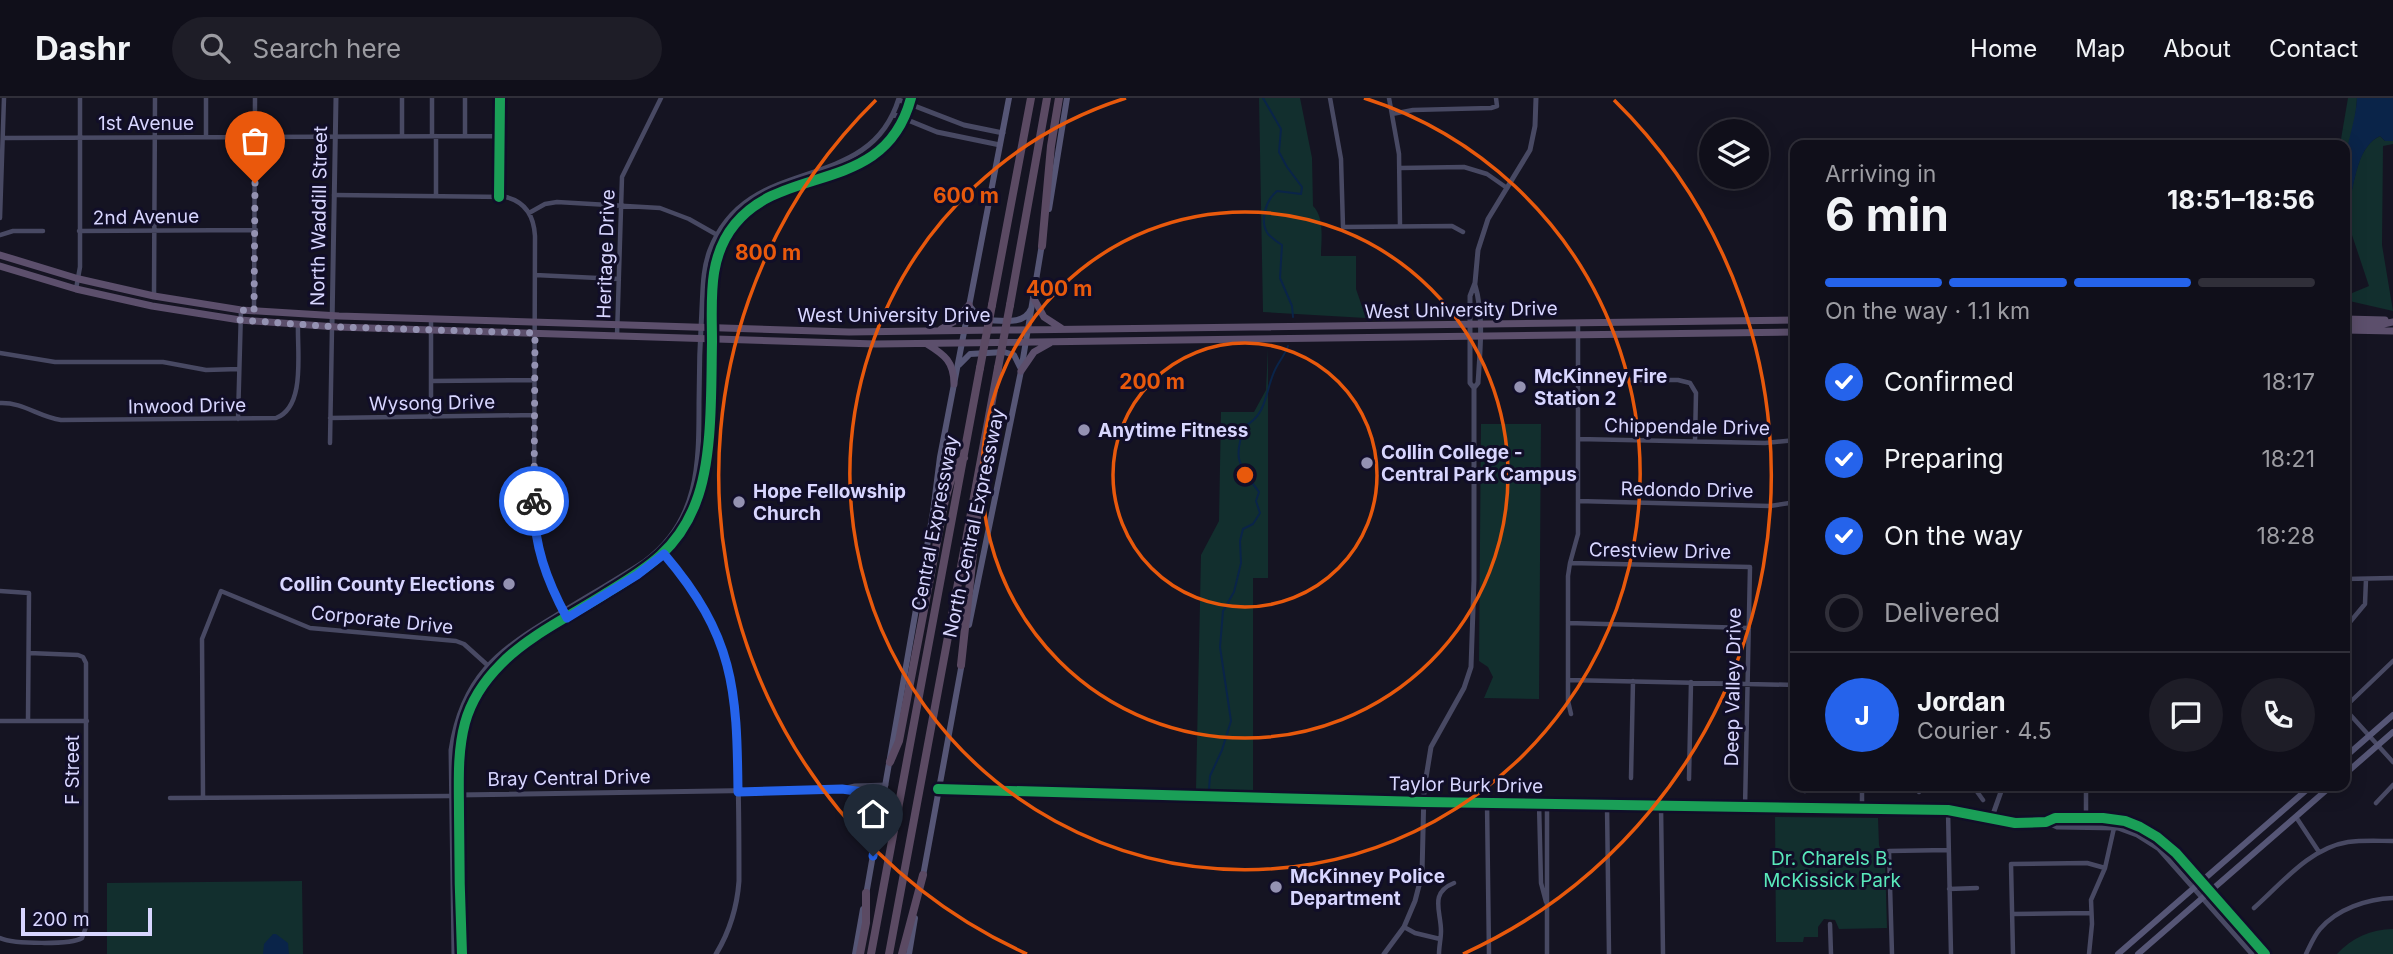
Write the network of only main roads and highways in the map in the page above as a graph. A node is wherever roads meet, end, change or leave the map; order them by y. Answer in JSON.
{"nodes":[{"id":1,"x":1009,"y":98,"type":"edge"},
{"id":2,"x":1031,"y":98,"type":"edge"},
{"id":3,"x":1047,"y":98,"type":"edge"},
{"id":4,"x":1059,"y":98,"type":"edge"},
{"id":5,"x":1067,"y":98,"type":"edge"},
{"id":6,"x":1042,"y":246,"type":"junction"},
{"id":7,"x":0,"y":255,"type":"edge"},
{"id":8,"x":0,"y":266,"type":"edge"},
{"id":9,"x":1034,"y":299,"type":"junction"},
{"id":10,"x":968,"y":305,"type":"junction"},
{"id":11,"x":1790,"y":320,"type":"edge"},
{"id":12,"x":2393,"y":321,"type":"edge"},
{"id":13,"x":2350,"y":322,"type":"edge"},
{"id":14,"x":1065,"y":329,"type":"junction"},
{"id":15,"x":1134,"y":329,"type":"junction"},
{"id":16,"x":1029,"y":330,"type":"junction"},
{"id":17,"x":2350,"y":330,"type":"edge"},
{"id":18,"x":964,"y":331,"type":"junction"},
{"id":19,"x":2393,"y":331,"type":"edge"},
{"id":20,"x":934,"y":332,"type":"junction"},
{"id":21,"x":1790,"y":332,"type":"edge"},
{"id":22,"x":1054,"y":341,"type":"junction"},
{"id":23,"x":1134,"y":341,"type":"junction"},
{"id":24,"x":1027,"y":342,"type":"junction"},
{"id":25,"x":961,"y":343,"type":"junction"},
{"id":26,"x":927,"y":344,"type":"junction"},
{"id":27,"x":956,"y":371,"type":"junction"},
{"id":28,"x":1021,"y":371,"type":"junction"},
{"id":29,"x":954,"y":384,"type":"junction"},
{"id":30,"x":987,"y":429,"type":"junction"},
{"id":31,"x":964,"y":458,"type":"junction"},
{"id":32,"x":961,"y":665,"type":"junction"},
{"id":33,"x":2393,"y":715,"type":"edge"},
{"id":34,"x":2393,"y":732,"type":"edge"},
{"id":35,"x":2350,"y":753,"type":"edge"},
{"id":36,"x":890,"y":762,"type":"junction"},
{"id":37,"x":2350,"y":770,"type":"edge"},
{"id":38,"x":2305,"y":791,"type":"edge"},
{"id":39,"x":2325,"y":791,"type":"edge"},
{"id":40,"x":923,"y":875,"type":"junction"},
{"id":41,"x":866,"y":893,"type":"junction"},
{"id":42,"x":855,"y":954,"type":"edge"},
{"id":43,"x":860,"y":954,"type":"edge"},
{"id":44,"x":871,"y":954,"type":"edge"},
{"id":45,"x":889,"y":954,"type":"edge"},
{"id":46,"x":902,"y":954,"type":"edge"},
{"id":47,"x":909,"y":954,"type":"edge"},
{"id":48,"x":2118,"y":954,"type":"edge"},
{"id":49,"x":2138,"y":954,"type":"edge"}],
"edges":[{"from":1,"to":10,"type":"main road","name":"North Central Expressway"},
{"from":2,"to":31,"type":"highway","name":"Central Expressway","bridge":true},
{"from":3,"to":30,"type":"highway","name":"Central Expressway","bridge":true},
{"from":4,"to":6,"type":"highway"},
{"from":5,"to":6,"type":"main road","name":"North Central Expressway"},
{"from":6,"to":9,"type":"main road","name":"North Central Expressway"},
{"from":7,"to":20,"type":"highway","name":"West University Drive"},
{"from":8,"to":26,"type":"highway","name":"West University Drive"},
{"from":9,"to":10,"type":"main road"},
{"from":9,"to":14,"type":"highway"},
{"from":9,"to":16,"type":"main road","name":"North Central Expressway"},
{"from":10,"to":18,"type":"main road","name":"North Central Expressway"},
{"from":10,"to":20,"type":"highway"},
{"from":11,"to":15,"type":"highway","name":"West University Drive"},
{"from":12,"to":13,"type":"highway"},
{"from":14,"to":15,"type":"highway","name":"West University Drive"},
{"from":14,"to":16,"type":"highway","name":"West University Drive"},
{"from":15,"to":23,"type":"highway"},
{"from":16,"to":18,"type":"highway","name":"West University Drive"},
{"from":16,"to":24,"type":"main road","name":"North Central Expressway"},
{"from":17,"to":19,"type":"highway"},
{"from":18,"to":20,"type":"highway","name":"West University Drive"},
{"from":18,"to":25,"type":"main road","name":"North Central Expressway"},
{"from":21,"to":23,"type":"highway","name":"West University Drive"},
{"from":22,"to":23,"type":"highway","name":"West University Drive"},
{"from":22,"to":24,"type":"highway","name":"West University Drive"},
{"from":22,"to":28,"type":"highway"},
{"from":24,"to":25,"type":"highway","name":"West University Drive"},
{"from":24,"to":28,"type":"main road","name":"North Central Expressway"},
{"from":25,"to":26,"type":"highway","name":"West University Drive"},
{"from":25,"to":27,"type":"main road","name":"North Central Expressway"},
{"from":26,"to":29,"type":"highway"},
{"from":27,"to":28,"type":"main road"},
{"from":27,"to":29,"type":"main road","name":"North Central Expressway"},
{"from":28,"to":32,"type":"main road","name":"North Central Expressway"},
{"from":29,"to":36,"type":"main road","name":"North Central Expressway"},
{"from":30,"to":32,"type":"highway"},
{"from":30,"to":45,"type":"highway","name":"Central Expressway"},
{"from":31,"to":36,"type":"highway"},
{"from":31,"to":44,"type":"highway","name":"Central Expressway"},
{"from":32,"to":40,"type":"main road","name":"North Central Expressway"},
{"from":33,"to":35,"type":"main road"},
{"from":34,"to":37,"type":"main road"},
{"from":36,"to":41,"type":"main road","name":"North Central Expressway"},
{"from":38,"to":48,"type":"main road"},
{"from":39,"to":49,"type":"main road"},
{"from":40,"to":46,"type":"highway"},
{"from":40,"to":47,"type":"main road","name":"North Central Expressway"},
{"from":41,"to":42,"type":"main road","name":"North Central Expressway"},
{"from":41,"to":43,"type":"highway"}]}
